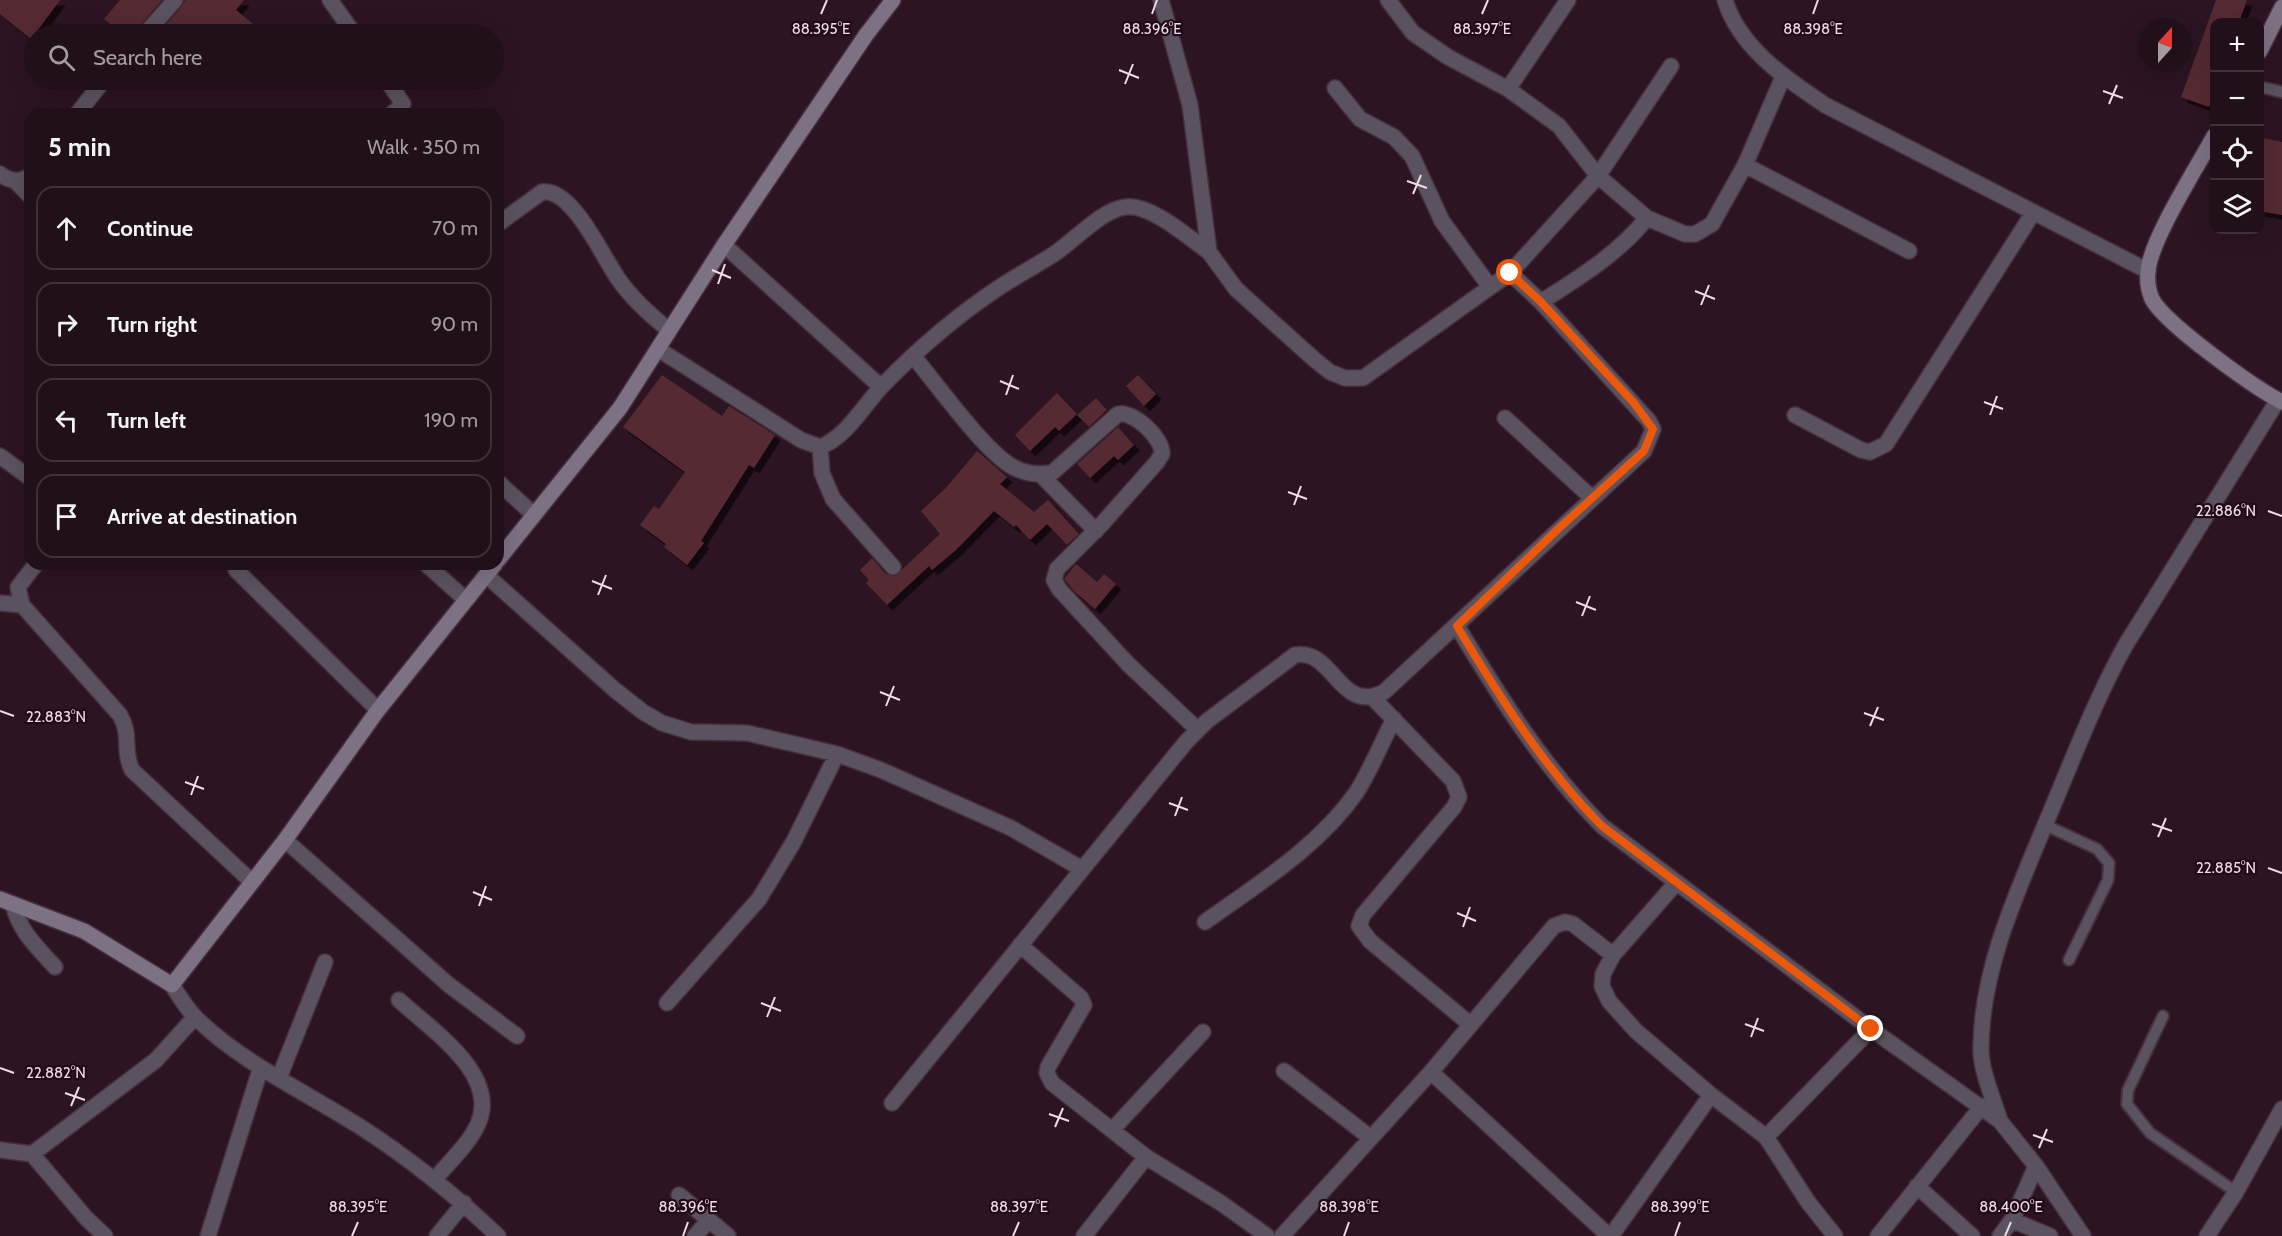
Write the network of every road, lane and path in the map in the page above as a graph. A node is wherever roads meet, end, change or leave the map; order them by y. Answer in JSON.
{"nodes":[{"id":1,"x":175,"y":0,"type":"edge"},
{"id":2,"x":330,"y":0,"type":"edge"},
{"id":3,"x":893,"y":0,"type":"edge"},
{"id":4,"x":1161,"y":0,"type":"edge"},
{"id":5,"x":1388,"y":0,"type":"edge"},
{"id":6,"x":1568,"y":0,"type":"edge"},
{"id":7,"x":1725,"y":0,"type":"edge"},
{"id":8,"x":2282,"y":7,"type":"edge"},
{"id":9,"x":154,"y":24,"type":"edge"},
{"id":10,"x":347,"y":24,"type":"edge"},
{"id":11,"x":2264,"y":41,"type":"edge"},
{"id":12,"x":1671,"y":66,"type":"dead end"},
{"id":13,"x":1783,"y":77,"type":"junction"},
{"id":14,"x":1335,"y":88,"type":"dead end"},
{"id":15,"x":2264,"y":88,"type":"edge"},
{"id":16,"x":1508,"y":89,"type":"junction"},
{"id":17,"x":96,"y":90,"type":"edge"},
{"id":18,"x":392,"y":90,"type":"edge"},
{"id":19,"x":2282,"y":92,"type":"edge"},
{"id":20,"x":82,"y":108,"type":"edge"},
{"id":21,"x":400,"y":108,"type":"edge"},
{"id":22,"x":2210,"y":143,"type":"edge"},
{"id":23,"x":1745,"y":165,"type":"junction"},
{"id":24,"x":1598,"y":176,"type":"junction"},
{"id":25,"x":7,"y":177,"type":"edge"},
{"id":26,"x":24,"y":179,"type":"edge"},
{"id":27,"x":24,"y":191,"type":"edge"},
{"id":28,"x":2033,"y":213,"type":"junction"},
{"id":29,"x":1647,"y":218,"type":"junction"},
{"id":30,"x":504,"y":220,"type":"edge"},
{"id":31,"x":724,"y":245,"type":"junction"},
{"id":32,"x":1909,"y":251,"type":"dead end"},
{"id":33,"x":1209,"y":252,"type":"junction"},
{"id":34,"x":2148,"y":271,"type":"junction"},
{"id":35,"x":1510,"y":273,"type":"junction"},
{"id":36,"x":1490,"y":287,"type":"junction"},
{"id":37,"x":1541,"y":302,"type":"junction"},
{"id":38,"x":669,"y":330,"type":"junction"},
{"id":39,"x":658,"y":349,"type":"junction"},
{"id":40,"x":913,"y":356,"type":"junction"},
{"id":41,"x":881,"y":387,"type":"junction"},
{"id":42,"x":2280,"y":401,"type":"edge"},
{"id":43,"x":1795,"y":415,"type":"dead end"},
{"id":44,"x":1505,"y":418,"type":"dead end"},
{"id":45,"x":820,"y":447,"type":"junction"},
{"id":46,"x":0,"y":456,"type":"edge"},
{"id":47,"x":24,"y":474,"type":"edge"},
{"id":48,"x":1041,"y":475,"type":"junction"},
{"id":49,"x":504,"y":487,"type":"edge"},
{"id":50,"x":1592,"y":498,"type":"junction"},
{"id":51,"x":533,"y":514,"type":"junction"},
{"id":52,"x":1096,"y":531,"type":"junction"},
{"id":53,"x":504,"y":552,"type":"edge"},
{"id":54,"x":892,"y":567,"type":"dead end"},
{"id":55,"x":31,"y":570,"type":"edge"},
{"id":56,"x":236,"y":570,"type":"dead end"},
{"id":57,"x":433,"y":570,"type":"edge"},
{"id":58,"x":490,"y":570,"type":"edge"},
{"id":59,"x":465,"y":599,"type":"junction"},
{"id":60,"x":0,"y":603,"type":"edge"},
{"id":61,"x":22,"y":605,"type":"junction"},
{"id":62,"x":1457,"y":626,"type":"junction"},
{"id":63,"x":1373,"y":698,"type":"junction"},
{"id":64,"x":378,"y":710,"type":"junction"},
{"id":65,"x":1394,"y":718,"type":"junction"},
{"id":66,"x":1198,"y":730,"type":"junction"},
{"id":67,"x":837,"y":754,"type":"junction"},
{"id":68,"x":2045,"y":825,"type":"junction"},
{"id":69,"x":285,"y":840,"type":"junction"},
{"id":70,"x":1082,"y":869,"type":"junction"},
{"id":71,"x":252,"y":882,"type":"junction"},
{"id":72,"x":1676,"y":883,"type":"junction"},
{"id":73,"x":6,"y":901,"type":"edge"},
{"id":74,"x":1205,"y":922,"type":"dead end"},
{"id":75,"x":1020,"y":945,"type":"junction"},
{"id":76,"x":1613,"y":955,"type":"junction"},
{"id":77,"x":2069,"y":960,"type":"dead end"},
{"id":78,"x":325,"y":962,"type":"dead end"},
{"id":79,"x":55,"y":967,"type":"dead end"},
{"id":80,"x":172,"y":985,"type":"junction"},
{"id":81,"x":399,"y":1000,"type":"dead end"},
{"id":82,"x":667,"y":1003,"type":"dead end"},
{"id":83,"x":2163,"y":1016,"type":"dead end"},
{"id":84,"x":195,"y":1017,"type":"junction"},
{"id":85,"x":1471,"y":1025,"type":"junction"},
{"id":86,"x":1871,"y":1029,"type":"junction"},
{"id":87,"x":1203,"y":1032,"type":"dead end"},
{"id":88,"x":517,"y":1036,"type":"dead end"},
{"id":89,"x":261,"y":1070,"type":"junction"},
{"id":90,"x":1284,"y":1071,"type":"dead end"},
{"id":91,"x":1431,"y":1072,"type":"junction"},
{"id":92,"x":279,"y":1078,"type":"junction"},
{"id":93,"x":1711,"y":1095,"type":"junction"},
{"id":94,"x":892,"y":1103,"type":"dead end"},
{"id":95,"x":1982,"y":1106,"type":"junction"},
{"id":96,"x":2282,"y":1109,"type":"edge"},
{"id":97,"x":2000,"y":1121,"type":"junction"},
{"id":98,"x":1112,"y":1130,"type":"junction"},
{"id":99,"x":1766,"y":1137,"type":"junction"},
{"id":100,"x":1371,"y":1138,"type":"junction"},
{"id":101,"x":0,"y":1150,"type":"edge"},
{"id":102,"x":32,"y":1154,"type":"junction"},
{"id":103,"x":1146,"y":1157,"type":"junction"},
{"id":104,"x":2036,"y":1166,"type":"junction"},
{"id":105,"x":435,"y":1179,"type":"junction"},
{"id":106,"x":1917,"y":1186,"type":"junction"},
{"id":107,"x":2236,"y":1192,"type":"junction"},
{"id":108,"x":679,"y":1195,"type":"dead end"},
{"id":109,"x":464,"y":1203,"type":"junction"},
{"id":110,"x":709,"y":1220,"type":"junction"},
{"id":111,"x":2012,"y":1220,"type":"junction"},
{"id":112,"x":105,"y":1236,"type":"edge"},
{"id":113,"x":208,"y":1236,"type":"edge"},
{"id":114,"x":437,"y":1236,"type":"edge"},
{"id":115,"x":498,"y":1236,"type":"edge"},
{"id":116,"x":695,"y":1236,"type":"edge"},
{"id":117,"x":728,"y":1236,"type":"edge"},
{"id":118,"x":1084,"y":1236,"type":"edge"},
{"id":119,"x":1267,"y":1236,"type":"edge"},
{"id":120,"x":1282,"y":1236,"type":"edge"},
{"id":121,"x":1610,"y":1236,"type":"edge"},
{"id":122,"x":1835,"y":1236,"type":"edge"},
{"id":123,"x":1878,"y":1236,"type":"edge"},
{"id":124,"x":1972,"y":1236,"type":"edge"},
{"id":125,"x":2000,"y":1236,"type":"edge"},
{"id":126,"x":2050,"y":1236,"type":"edge"},
{"id":127,"x":2084,"y":1236,"type":"edge"},
{"id":128,"x":2207,"y":1236,"type":"edge"}],
"edges":[{"from":1,"to":9,"type":"street"},
{"from":2,"to":10,"type":"street"},
{"from":3,"to":31,"type":"street"},
{"from":4,"to":33,"type":"street"},
{"from":5,"to":16,"type":"street"},
{"from":6,"to":16,"type":"street"},
{"from":7,"to":13,"type":"street"},
{"from":8,"to":11,"type":"street"},
{"from":12,"to":24,"type":"street"},
{"from":13,"to":23,"type":"street"},
{"from":13,"to":28,"type":"street"},
{"from":14,"to":36,"type":"street"},
{"from":15,"to":19,"type":"lane"},
{"from":16,"to":24,"type":"street"},
{"from":17,"to":20,"type":"street"},
{"from":18,"to":21,"type":"street"},
{"from":22,"to":34,"type":"street"},
{"from":23,"to":29,"type":"street"},
{"from":23,"to":32,"type":"street"},
{"from":24,"to":29,"type":"street"},
{"from":24,"to":35,"type":"street"},
{"from":25,"to":26,"type":"street"},
{"from":25,"to":27,"type":"street"},
{"from":28,"to":34,"type":"street"},
{"from":28,"to":43,"type":"street"},
{"from":29,"to":37,"type":"street"},
{"from":30,"to":38,"type":"street"},
{"from":31,"to":38,"type":"street"},
{"from":31,"to":41,"type":"street"},
{"from":33,"to":36,"type":"street"},
{"from":33,"to":40,"type":"street"},
{"from":34,"to":42,"type":"street"},
{"from":35,"to":36,"type":"street"},
{"from":35,"to":37,"type":"street"},
{"from":37,"to":50,"type":"street"},
{"from":38,"to":39,"type":"street"},
{"from":39,"to":45,"type":"street"},
{"from":39,"to":51,"type":"street"},
{"from":40,"to":41,"type":"street"},
{"from":40,"to":48,"type":"street"},
{"from":41,"to":45,"type":"street"},
{"from":42,"to":68,"type":"street"},
{"from":44,"to":50,"type":"street"},
{"from":45,"to":54,"type":"street"},
{"from":46,"to":47,"type":"street"},
{"from":48,"to":52,"type":"street"},
{"from":48,"to":52,"type":"street"},
{"from":49,"to":51,"type":"street"},
{"from":50,"to":62,"type":"street"},
{"from":51,"to":53,"type":"street"},
{"from":52,"to":66,"type":"street"},
{"from":55,"to":61,"type":"street"},
{"from":56,"to":64,"type":"street"},
{"from":57,"to":59,"type":"street"},
{"from":58,"to":59,"type":"street"},
{"from":58,"to":67,"type":"street"},
{"from":59,"to":64,"type":"street"},
{"from":60,"to":61,"type":"street"},
{"from":61,"to":71,"type":"street"},
{"from":62,"to":63,"type":"street"},
{"from":62,"to":72,"type":"street"},
{"from":63,"to":65,"type":"street"},
{"from":63,"to":66,"type":"street"},
{"from":64,"to":69,"type":"street"},
{"from":65,"to":74,"type":"street"},
{"from":65,"to":85,"type":"street"},
{"from":66,"to":70,"type":"street"},
{"from":67,"to":70,"type":"street"},
{"from":67,"to":82,"type":"street"},
{"from":68,"to":77,"type":"lane"},
{"from":68,"to":97,"type":"street"},
{"from":69,"to":71,"type":"street"},
{"from":69,"to":88,"type":"street"},
{"from":70,"to":75,"type":"street"},
{"from":71,"to":80,"type":"street"},
{"from":72,"to":76,"type":"street"},
{"from":72,"to":86,"type":"street"},
{"from":73,"to":79,"type":"street"},
{"from":73,"to":80,"type":"street"},
{"from":75,"to":94,"type":"street"},
{"from":75,"to":98,"type":"street"},
{"from":76,"to":85,"type":"street"},
{"from":76,"to":93,"type":"street"},
{"from":78,"to":92,"type":"street"},
{"from":80,"to":84,"type":"street"},
{"from":81,"to":105,"type":"street"},
{"from":83,"to":107,"type":"lane"},
{"from":84,"to":89,"type":"street"},
{"from":84,"to":102,"type":"street"},
{"from":85,"to":91,"type":"street"},
{"from":86,"to":95,"type":"street"},
{"from":86,"to":99,"type":"street"},
{"from":87,"to":98,"type":"street"},
{"from":89,"to":92,"type":"street"},
{"from":89,"to":113,"type":"street"},
{"from":90,"to":100,"type":"street"},
{"from":91,"to":100,"type":"street"},
{"from":91,"to":121,"type":"street"},
{"from":92,"to":105,"type":"street"},
{"from":93,"to":99,"type":"street"},
{"from":93,"to":121,"type":"street"},
{"from":95,"to":97,"type":"street"},
{"from":95,"to":106,"type":"street"},
{"from":96,"to":107,"type":"street"},
{"from":97,"to":104,"type":"street"},
{"from":98,"to":103,"type":"street"},
{"from":99,"to":122,"type":"street"},
{"from":100,"to":120,"type":"street"},
{"from":101,"to":102,"type":"street"},
{"from":102,"to":112,"type":"street"},
{"from":103,"to":118,"type":"street"},
{"from":103,"to":119,"type":"street"},
{"from":104,"to":111,"type":"street"},
{"from":104,"to":127,"type":"street"},
{"from":105,"to":109,"type":"street"},
{"from":106,"to":123,"type":"street"},
{"from":106,"to":124,"type":"street"},
{"from":107,"to":128,"type":"street"},
{"from":108,"to":110,"type":"street"},
{"from":109,"to":114,"type":"street"},
{"from":109,"to":115,"type":"street"},
{"from":110,"to":116,"type":"street"},
{"from":110,"to":117,"type":"street"},
{"from":111,"to":125,"type":"street"},
{"from":111,"to":126,"type":"street"}]}
